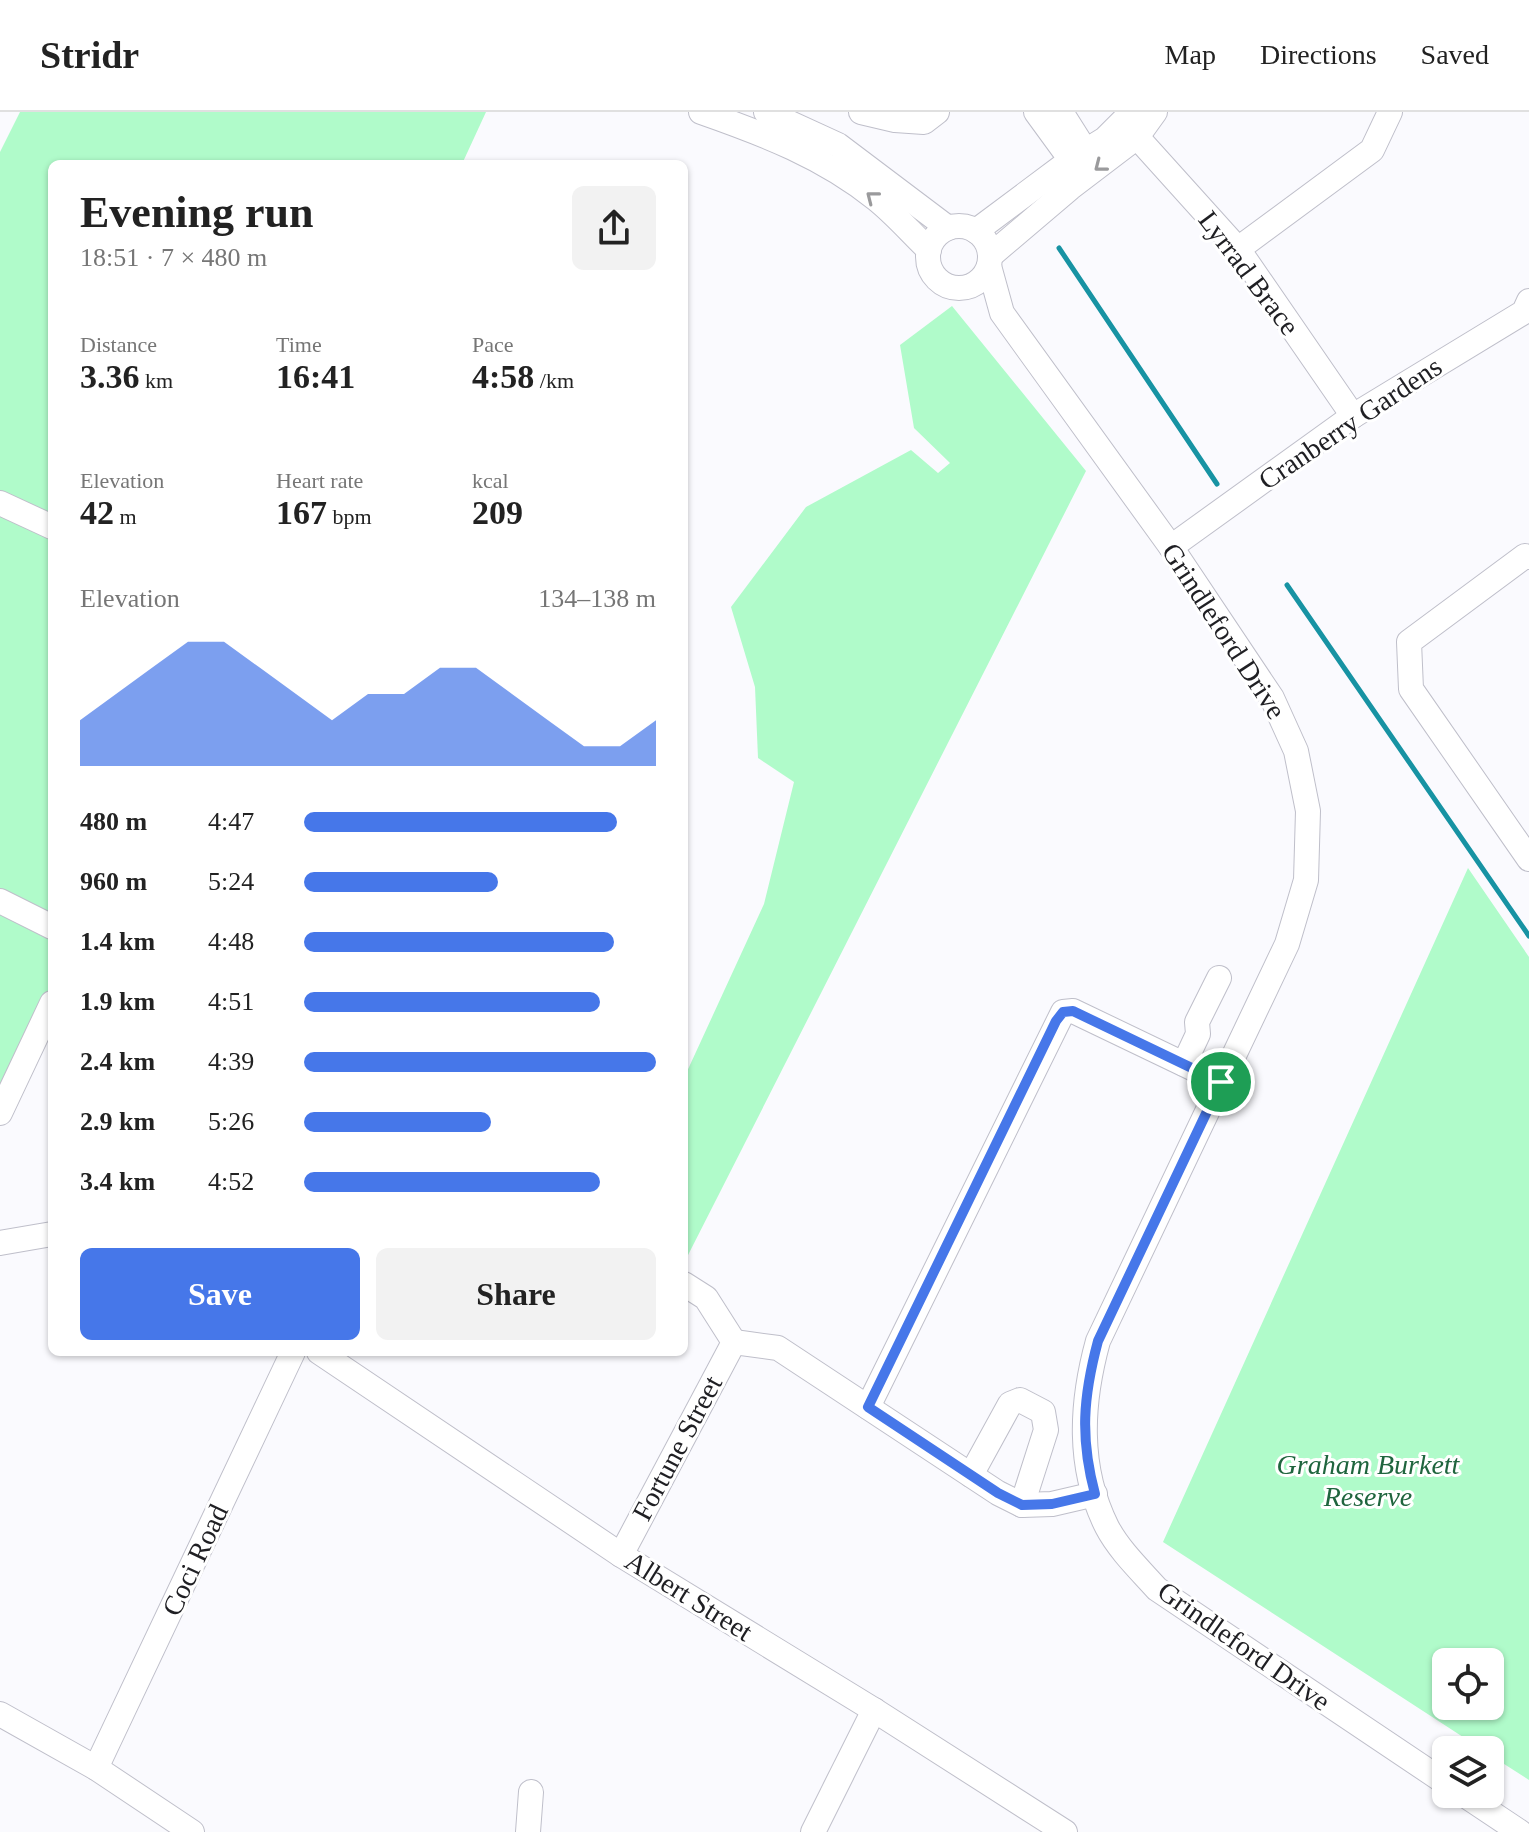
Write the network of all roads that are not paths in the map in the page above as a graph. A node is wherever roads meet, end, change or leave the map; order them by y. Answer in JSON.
{"nodes":[{"id":1,"x":701,"y":112,"type":"edge"},
{"id":2,"x":766,"y":112,"type":"edge"},
{"id":3,"x":861,"y":112,"type":"edge"},
{"id":4,"x":937,"y":112,"type":"edge"},
{"id":5,"x":1036,"y":112,"type":"edge"},
{"id":6,"x":1061,"y":112,"type":"edge"},
{"id":7,"x":1132,"y":112,"type":"edge"},
{"id":8,"x":1155,"y":112,"type":"edge"},
{"id":9,"x":1390,"y":112,"type":"edge"},
{"id":10,"x":1137,"y":137,"type":"junction"},
{"id":11,"x":1078,"y":155,"type":"junction"},
{"id":12,"x":948,"y":228,"type":"junction"},
{"id":13,"x":976,"y":231,"type":"junction"},
{"id":14,"x":1238,"y":249,"type":"junction"},
{"id":15,"x":929,"y":250,"type":"junction"},
{"id":16,"x":989,"y":261,"type":"junction"},
{"id":17,"x":962,"y":288,"type":"junction"},
{"id":18,"x":1527,"y":310,"type":"edge"},
{"id":19,"x":1002,"y":313,"type":"junction"},
{"id":20,"x":1353,"y":416,"type":"junction"},
{"id":21,"x":0,"y":503,"type":"edge"},
{"id":22,"x":48,"y":525,"type":"edge"},
{"id":23,"x":1171,"y":547,"type":"junction"},
{"id":24,"x":1529,"y":557,"type":"edge"},
{"id":25,"x":1529,"y":859,"type":"edge"},
{"id":26,"x":0,"y":901,"type":"edge"},
{"id":27,"x":48,"y":921,"type":"edge"},
{"id":28,"x":1219,"y":978,"type":"dead end"},
{"id":29,"x":48,"y":1011,"type":"edge"},
{"id":30,"x":1178,"y":1061,"type":"junction"},
{"id":31,"x":1221,"y":1082,"type":"junction"},
{"id":32,"x":0,"y":1113,"type":"edge"},
{"id":33,"x":48,"y":1235,"type":"edge"},
{"id":34,"x":0,"y":1243,"type":"edge"},
{"id":35,"x":688,"y":1287,"type":"edge"},
{"id":36,"x":734,"y":1342,"type":"junction"},
{"id":37,"x":291,"y":1356,"type":"edge"},
{"id":38,"x":325,"y":1356,"type":"edge"},
{"id":39,"x":868,"y":1407,"type":"junction"},
{"id":40,"x":971,"y":1475,"type":"junction"},
{"id":41,"x":1095,"y":1494,"type":"junction"},
{"id":42,"x":1022,"y":1505,"type":"junction"},
{"id":43,"x":621,"y":1555,"type":"junction"},
{"id":44,"x":874,"y":1710,"type":"junction"},
{"id":45,"x":0,"y":1714,"type":"edge"},
{"id":46,"x":96,"y":1768,"type":"junction"},
{"id":47,"x":1432,"y":1774,"type":"edge"},
{"id":48,"x":531,"y":1792,"type":"dead end"},
{"id":49,"x":1484,"y":1808,"type":"edge"},
{"id":50,"x":157,"y":1822,"type":"edge"},
{"id":51,"x":1050,"y":1828,"type":"edge"},
{"id":52,"x":192,"y":1832,"type":"edge"},
{"id":53,"x":528,"y":1832,"type":"edge"},
{"id":54,"x":813,"y":1832,"type":"edge"},
{"id":55,"x":1520,"y":1832,"type":"edge"}],
"edges":[{"from":15,"to":1,"type":"street","name":"Grindleford Drive","one_way":true},
{"from":2,"to":12,"type":"street"},
{"from":3,"to":4,"type":"street"},
{"from":5,"to":11,"type":"street"},
{"from":6,"to":11,"type":"street"},
{"from":7,"to":11,"type":"street"},
{"from":8,"to":10,"type":"street"},
{"from":9,"to":14,"type":"street"},
{"from":10,"to":14,"type":"street","name":"Lyrrad Brace"},
{"from":10,"to":16,"type":"street","one_way":true},
{"from":11,"to":13,"type":"street"},
{"from":12,"to":13,"type":"street"},
{"from":12,"to":15,"type":"street"},
{"from":13,"to":16,"type":"street","name":"Grindleford Drive"},
{"from":14,"to":20,"type":"street","name":"Lyrrad Brace"},
{"from":15,"to":17,"type":"street","name":"Grindleford Drive"},
{"from":16,"to":17,"type":"street"},
{"from":16,"to":19,"type":"street","name":"Grindleford Drive"},
{"from":17,"to":19,"type":"street","name":"Grindleford Drive"},
{"from":18,"to":20,"type":"street","name":"Cranberry Gardens"},
{"from":19,"to":23,"type":"street","name":"Grindleford Drive"},
{"from":20,"to":23,"type":"street","name":"Cranberry Gardens"},
{"from":21,"to":22,"type":"street"},
{"from":23,"to":31,"type":"street","name":"Grindleford Drive"},
{"from":24,"to":25,"type":"street"},
{"from":26,"to":27,"type":"street"},
{"from":28,"to":30,"type":"street"},
{"from":29,"to":32,"type":"street"},
{"from":30,"to":31,"type":"street"},
{"from":30,"to":39,"type":"street"},
{"from":31,"to":41,"type":"street","name":"Grindleford Drive"},
{"from":33,"to":34,"type":"street"},
{"from":35,"to":36,"type":"street"},
{"from":36,"to":39,"type":"street"},
{"from":36,"to":43,"type":"street","name":"Fortune Street"},
{"from":37,"to":46,"type":"street","name":"Coci Road"},
{"from":38,"to":43,"type":"street","name":"Albert Street"},
{"from":39,"to":40,"type":"street"},
{"from":40,"to":42,"type":"street"},
{"from":40,"to":42,"type":"street"},
{"from":41,"to":42,"type":"street"},
{"from":41,"to":47,"type":"street","name":"Grindleford Drive"},
{"from":43,"to":44,"type":"street","name":"Albert Street"},
{"from":44,"to":51,"type":"street","name":"Albert Street"},
{"from":44,"to":54,"type":"street"},
{"from":45,"to":46,"type":"street"},
{"from":46,"to":50,"type":"street"},
{"from":48,"to":53,"type":"street"},
{"from":49,"to":55,"type":"street"},
{"from":50,"to":52,"type":"street"}]}
